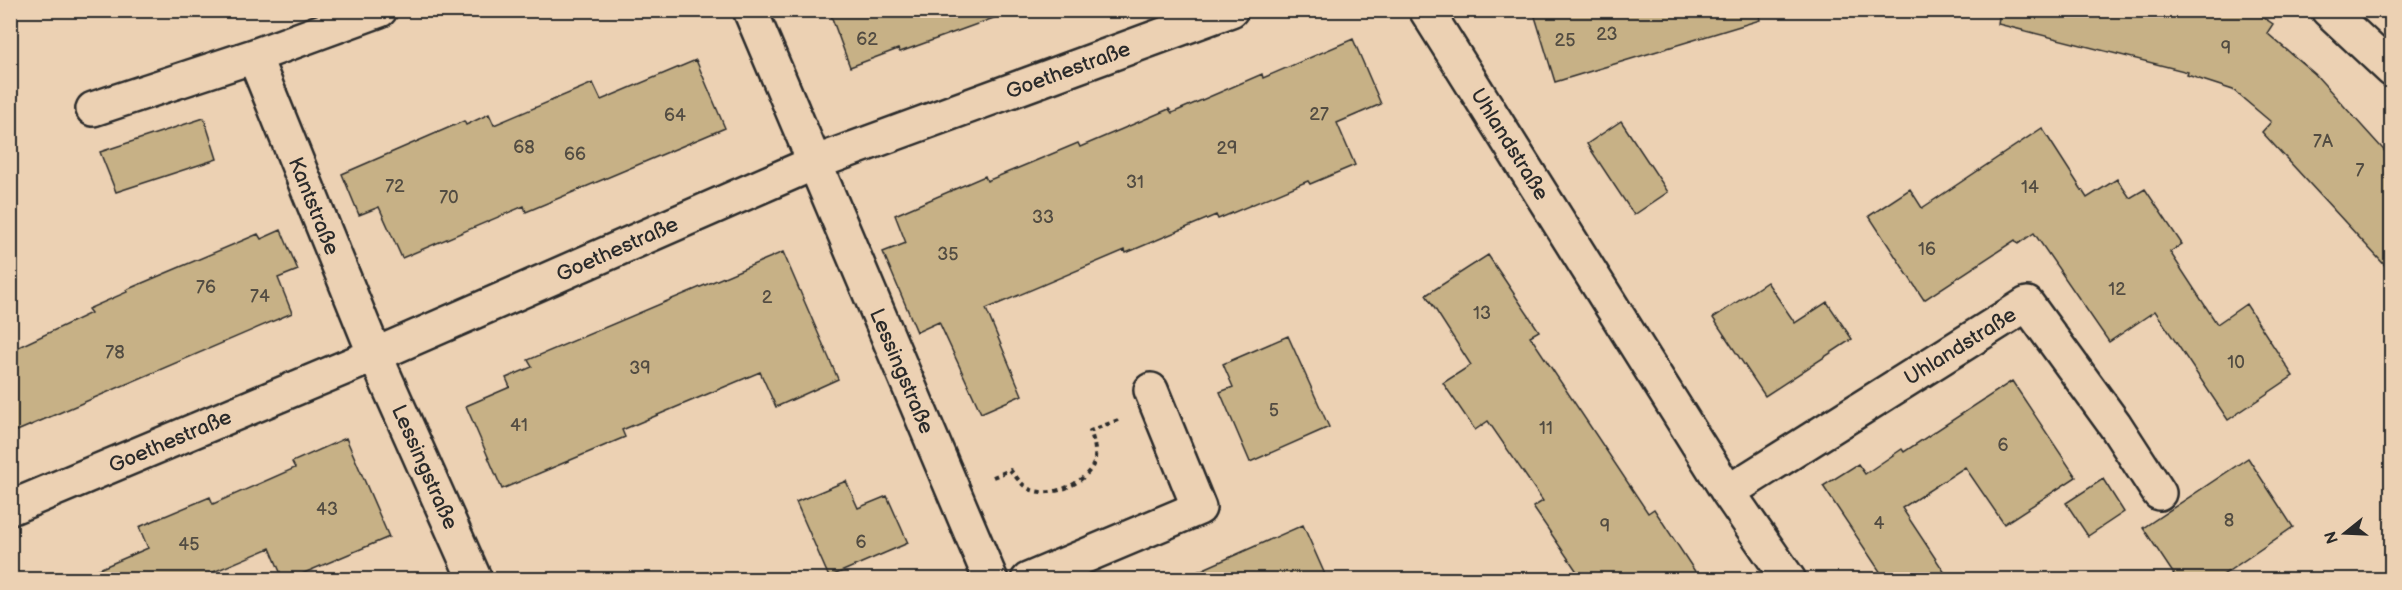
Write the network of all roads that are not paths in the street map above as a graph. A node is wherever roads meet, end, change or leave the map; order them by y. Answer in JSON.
{"nodes":[{"id":1,"x":380,"y":10,"type":"edge"},
{"id":2,"x":750,"y":10,"type":"edge"},
{"id":3,"x":1231,"y":10,"type":"edge"},
{"id":4,"x":1426,"y":10,"type":"edge"},
{"id":5,"x":2328,"y":10,"type":"edge"},
{"id":6,"x":254,"y":56,"type":"junction"},
{"id":7,"x":2391,"y":70,"type":"edge"},
{"id":8,"x":93,"y":109,"type":"dead end"},
{"id":9,"x":814,"y":163,"type":"junction"},
{"id":10,"x":375,"y":355,"type":"junction"},
{"id":11,"x":1154,"y":397,"type":"road end"},
{"id":12,"x":1728,"y":492,"type":"junction"},
{"id":13,"x":2159,"y":493,"type":"dead end"},
{"id":14,"x":10,"y":508,"type":"edge"},
{"id":15,"x":476,"y":579,"type":"edge"},
{"id":16,"x":991,"y":579,"type":"edge"},
{"id":17,"x":1028,"y":579,"type":"edge"},
{"id":18,"x":1789,"y":579,"type":"edge"}],
"edges":[{"from":1,"to":6,"type":"street"},
{"from":2,"to":9,"type":"street","name":"Lessingstraße"},
{"from":3,"to":9,"type":"street","name":"Goethestraße"},
{"from":4,"to":12,"type":"street","name":"Uhlandstraße"},
{"from":5,"to":7,"type":"street"},
{"from":6,"to":8,"type":"street"},
{"from":6,"to":10,"type":"street","name":"Kantstraße"},
{"from":9,"to":10,"type":"street","name":"Goethestraße"},
{"from":9,"to":16,"type":"street","name":"Lessingstraße"},
{"from":10,"to":14,"type":"street","name":"Goethestraße"},
{"from":10,"to":15,"type":"street","name":"Lessingstraße"},
{"from":11,"to":17,"type":"street"},
{"from":12,"to":13,"type":"street","name":"Uhlandstraße"},
{"from":12,"to":18,"type":"street","name":"Uhlandstraße"}]}
